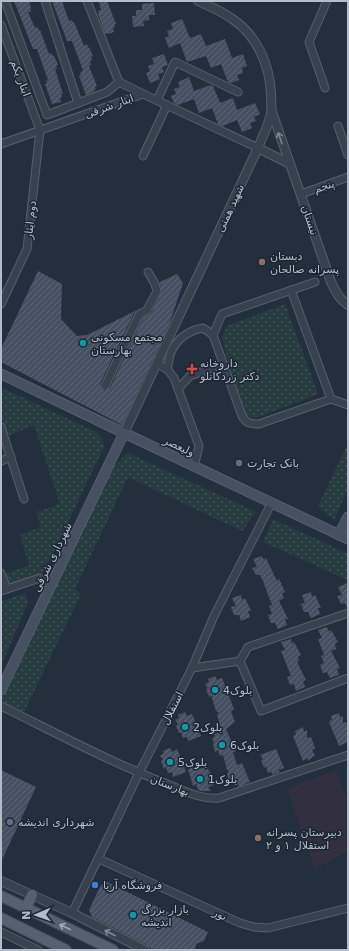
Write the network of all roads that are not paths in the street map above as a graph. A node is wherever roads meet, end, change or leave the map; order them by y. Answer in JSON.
{"nodes":[{"id":1,"x":6,"y":1,"type":"edge"},
{"id":2,"x":45,"y":1,"type":"edge"},
{"id":3,"x":87,"y":1,"type":"edge"},
{"id":4,"x":198,"y":1,"type":"edge"},
{"id":5,"x":327,"y":1,"type":"edge"},
{"id":6,"x":1,"y":26,"type":"edge"},
{"id":7,"x":119,"y":82,"type":"junction"},
{"id":8,"x":325,"y":88,"type":"dead end"},
{"id":9,"x":238,"y":92,"type":"dead end"},
{"id":10,"x":143,"y":94,"type":"junction"},
{"id":11,"x":157,"y":100,"type":"junction"},
{"id":12,"x":78,"y":103,"type":"junction"},
{"id":13,"x":167,"y":105,"type":"junction"},
{"id":14,"x":271,"y":111,"type":"junction"},
{"id":15,"x":338,"y":126,"type":"dead end"},
{"id":16,"x":40,"y":130,"type":"junction"},
{"id":17,"x":1,"y":144,"type":"edge"},
{"id":18,"x":258,"y":148,"type":"junction"},
{"id":19,"x":348,"y":155,"type":"edge"},
{"id":20,"x":143,"y":156,"type":"dead end"},
{"id":21,"x":290,"y":164,"type":"junction"},
{"id":22,"x":348,"y":177,"type":"edge"},
{"id":23,"x":301,"y":194,"type":"junction"},
{"id":24,"x":148,"y":272,"type":"dead end"},
{"id":25,"x":315,"y":282,"type":"dead end"},
{"id":26,"x":291,"y":290,"type":"junction"},
{"id":27,"x":1,"y":304,"type":"edge"},
{"id":28,"x":348,"y":305,"type":"edge"},
{"id":29,"x":213,"y":335,"type":"junction"},
{"id":30,"x":157,"y":364,"type":"junction"},
{"id":31,"x":223,"y":364,"type":"junction"},
{"id":32,"x":167,"y":369,"type":"junction"},
{"id":33,"x":1,"y":374,"type":"edge"},
{"id":34,"x":104,"y":386,"type":"dead end"},
{"id":35,"x":178,"y":389,"type":"junction"},
{"id":36,"x":331,"y":399,"type":"junction"},
{"id":37,"x":348,"y":405,"type":"edge"},
{"id":38,"x":1,"y":427,"type":"edge"},
{"id":39,"x":124,"y":434,"type":"junction"},
{"id":40,"x":11,"y":457,"type":"junction"},
{"id":41,"x":1,"y":461,"type":"edge"},
{"id":42,"x":194,"y":467,"type":"junction"},
{"id":43,"x":24,"y":499,"type":"dead end"},
{"id":44,"x":272,"y":502,"type":"junction"},
{"id":45,"x":348,"y":517,"type":"edge"},
{"id":46,"x":344,"y":537,"type":"edge"},
{"id":47,"x":1,"y":573,"type":"edge"},
{"id":48,"x":52,"y":584,"type":"junction"},
{"id":49,"x":4,"y":590,"type":"edge"},
{"id":50,"x":348,"y":613,"type":"edge"},
{"id":51,"x":240,"y":661,"type":"junction"},
{"id":52,"x":192,"y":668,"type":"junction"},
{"id":53,"x":348,"y":678,"type":"edge"},
{"id":54,"x":1,"y":690,"type":"edge"},
{"id":55,"x":1,"y":706,"type":"edge"},
{"id":56,"x":348,"y":755,"type":"edge"},
{"id":57,"x":139,"y":773,"type":"junction"},
{"id":58,"x":99,"y":858,"type":"junction"},
{"id":59,"x":1,"y":881,"type":"edge"},
{"id":60,"x":32,"y":895,"type":"junction"},
{"id":61,"x":1,"y":896,"type":"edge"},
{"id":62,"x":26,"y":908,"type":"junction"},
{"id":63,"x":348,"y":908,"type":"edge"},
{"id":64,"x":72,"y":913,"type":"junction"},
{"id":65,"x":1,"y":918,"type":"edge"},
{"id":66,"x":1,"y":932,"type":"edge"},
{"id":67,"x":38,"y":950,"type":"edge"},
{"id":68,"x":66,"y":950,"type":"edge"},
{"id":69,"x":113,"y":950,"type":"edge"},
{"id":70,"x":145,"y":950,"type":"edge"}],
"edges":[{"from":1,"to":12,"type":"street"},
{"from":2,"to":12,"type":"street"},
{"from":3,"to":7,"type":"street"},
{"from":4,"to":14,"type":"street","name":"شهید همتی"},
{"from":5,"to":8,"type":"street"},
{"from":6,"to":16,"type":"street","name":"ایثار یکم"},
{"from":7,"to":10,"type":"street"},
{"from":7,"to":12,"type":"street"},
{"from":9,"to":11,"type":"street"},
{"from":10,"to":11,"type":"street","name":"ایثار شرقی"},
{"from":10,"to":16,"type":"street","name":"ایثار شرقی"},
{"from":11,"to":13,"type":"street","name":"ایثار شرقی"},
{"from":13,"to":18,"type":"street","name":"ایثار شرقی"},
{"from":13,"to":20,"type":"street"},
{"from":14,"to":18,"type":"street","name":"شهید همتی"},
{"from":21,"to":14,"type":"street","name":"نيستان","one_way":true},
{"from":15,"to":19,"type":"street"},
{"from":16,"to":17,"type":"street","name":"ایثار شرقی"},
{"from":16,"to":27,"type":"street","name":"دوم ایثار"},
{"from":18,"to":21,"type":"street"},
{"from":18,"to":30,"type":"street","name":"شهید همتی"},
{"from":21,"to":23,"type":"street","name":"نيستان"},
{"from":22,"to":23,"type":"street","name":"پنجم"},
{"from":23,"to":28,"type":"street","name":"نيستان"},
{"from":24,"to":34,"type":"street"},
{"from":25,"to":26,"type":"street"},
{"from":26,"to":29,"type":"street"},
{"from":26,"to":36,"type":"street"},
{"from":29,"to":31,"type":"street"},
{"from":29,"to":32,"type":"street"},
{"from":30,"to":32,"type":"street"},
{"from":30,"to":39,"type":"street","name":"شهید همتی"},
{"from":31,"to":35,"type":"street"},
{"from":31,"to":36,"type":"street"},
{"from":32,"to":35,"type":"street"},
{"from":33,"to":39,"type":"main road","name":"ولیعصر"},
{"from":35,"to":42,"type":"street"},
{"from":36,"to":37,"type":"street"},
{"from":38,"to":40,"type":"street"},
{"from":39,"to":42,"type":"main road","name":"ولیعصر"},
{"from":39,"to":48,"type":"main road","name":"شهرداری شرقی"},
{"from":40,"to":41,"type":"street"},
{"from":40,"to":43,"type":"street"},
{"from":42,"to":44,"type":"main road","name":"ولیعصر"},
{"from":44,"to":46,"type":"main road","name":"ولیعصر"},
{"from":44,"to":52,"type":"street","name":"استقلال"},
{"from":45,"to":46,"type":"main road"},
{"from":47,"to":49,"type":"street"},
{"from":48,"to":49,"type":"street"},
{"from":48,"to":54,"type":"main road","name":"شهرداری شرقی"},
{"from":50,"to":51,"type":"street"},
{"from":51,"to":52,"type":"street"},
{"from":51,"to":53,"type":"street"},
{"from":52,"to":57,"type":"street","name":"استقلال"},
{"from":55,"to":57,"type":"street","name":"بهارستان"},
{"from":56,"to":57,"type":"street","name":"بهارستان"},
{"from":57,"to":58,"type":"street","name":"استقلال"},
{"from":58,"to":63,"type":"street","name":"نور"},
{"from":58,"to":64,"type":"street","name":"استقلال"},
{"from":59,"to":60,"type":"street"},
{"from":60,"to":62,"type":"main road"},
{"from":60,"to":64,"type":"street"},
{"from":61,"to":62,"type":"main road"},
{"from":69,"to":62,"type":"main road","one_way":true},
{"from":70,"to":64,"type":"street","one_way":true},
{"from":65,"to":68,"type":"main road"},
{"from":66,"to":67,"type":"street"}]}
